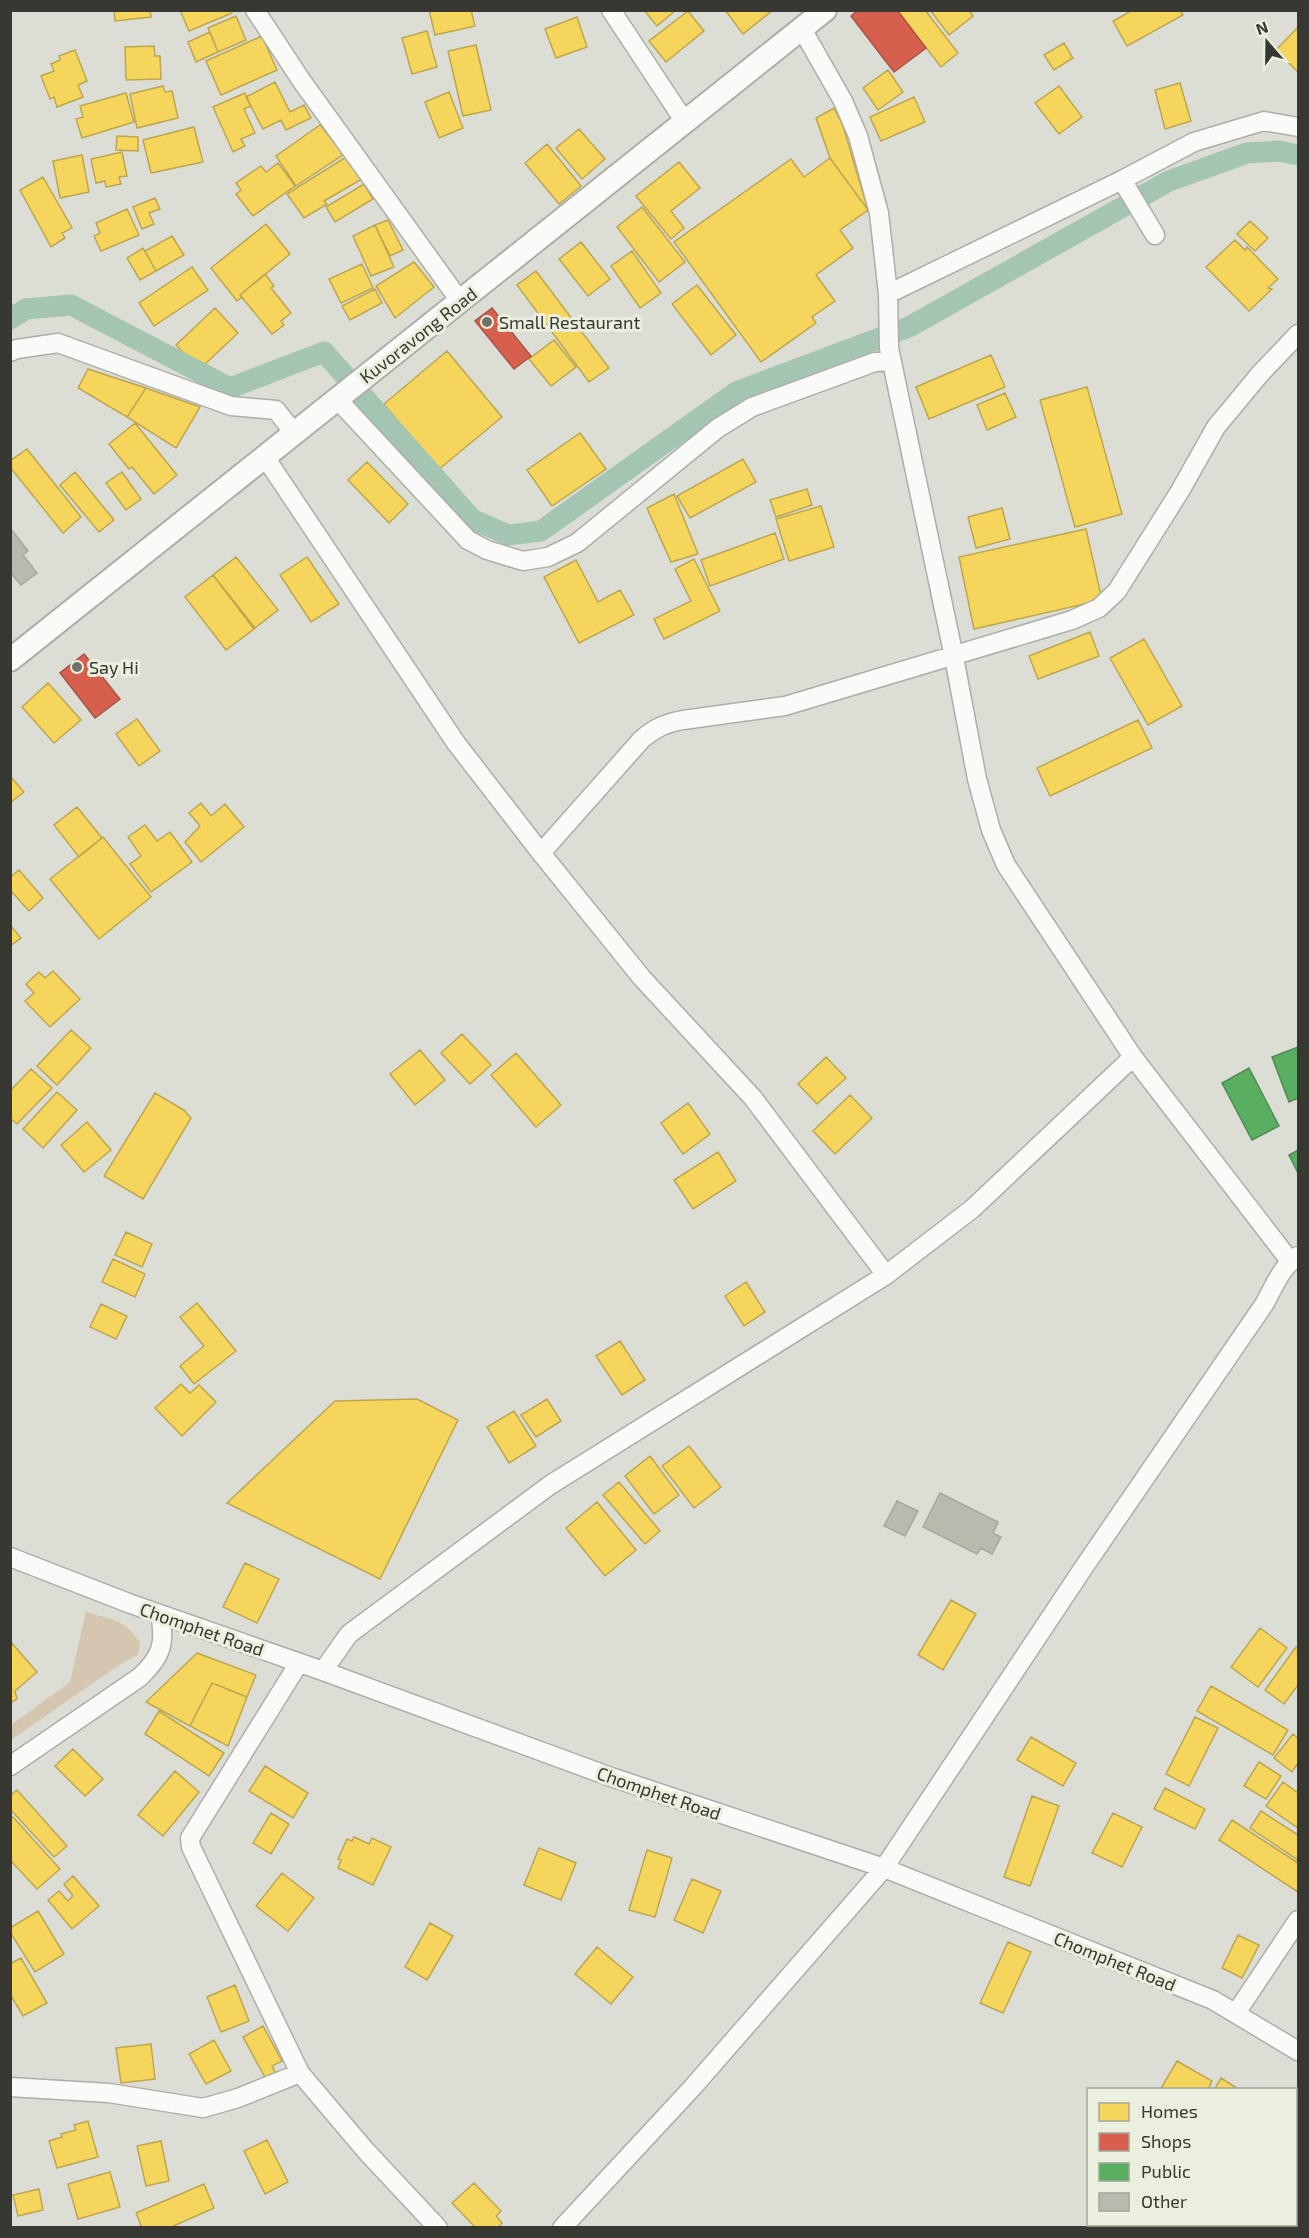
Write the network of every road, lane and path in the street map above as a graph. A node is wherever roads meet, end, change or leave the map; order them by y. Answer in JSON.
{"nodes":[{"id":1,"x":255,"y":10,"type":"edge"},
{"id":2,"x":611,"y":10,"type":"edge"},
{"id":3,"x":825,"y":10,"type":"edge"},
{"id":4,"x":802,"y":29,"type":"junction"},
{"id":5,"x":685,"y":122,"type":"junction"},
{"id":6,"x":1299,"y":127,"type":"edge"},
{"id":7,"x":1122,"y":180,"type":"junction"},
{"id":8,"x":1155,"y":235,"type":"dead end"},
{"id":9,"x":888,"y":294,"type":"junction"},
{"id":10,"x":460,"y":301,"type":"junction"},
{"id":11,"x":1299,"y":334,"type":"edge"},
{"id":12,"x":10,"y":352,"type":"edge"},
{"id":13,"x":891,"y":354,"type":"junction"},
{"id":14,"x":340,"y":397,"type":"junction"},
{"id":15,"x":294,"y":433,"type":"junction"},
{"id":16,"x":265,"y":458,"type":"junction"},
{"id":17,"x":954,"y":657,"type":"junction"},
{"id":18,"x":10,"y":660,"type":"edge"},
{"id":19,"x":541,"y":853,"type":"junction"},
{"id":20,"x":1133,"y":1057,"type":"junction"},
{"id":21,"x":1294,"y":1259,"type":"edge"},
{"id":22,"x":886,"y":1275,"type":"junction"},
{"id":23,"x":10,"y":1557,"type":"edge"},
{"id":24,"x":160,"y":1614,"type":"junction"},
{"id":25,"x":299,"y":1663,"type":"junction"},
{"id":26,"x":323,"y":1671,"type":"junction"},
{"id":27,"x":10,"y":1766,"type":"edge"},
{"id":28,"x":884,"y":1868,"type":"junction"},
{"id":29,"x":1299,"y":1920,"type":"edge"},
{"id":30,"x":1236,"y":2013,"type":"junction"},
{"id":31,"x":1299,"y":2051,"type":"edge"},
{"id":32,"x":300,"y":2073,"type":"junction"},
{"id":33,"x":10,"y":2087,"type":"edge"},
{"id":34,"x":438,"y":2228,"type":"edge"},
{"id":35,"x":562,"y":2228,"type":"edge"}],
"edges":[{"from":1,"to":10,"type":"street"},
{"from":2,"to":5,"type":"street"},
{"from":3,"to":4,"type":"street","name":"Kuvoravong Road"},
{"from":4,"to":5,"type":"street","name":"Kuvoravong Road"},
{"from":4,"to":9,"type":"street"},
{"from":5,"to":10,"type":"street","name":"Kuvoravong Road"},
{"from":6,"to":7,"type":"street"},
{"from":7,"to":8,"type":"street"},
{"from":7,"to":9,"type":"street"},
{"from":9,"to":13,"type":"street"},
{"from":10,"to":14,"type":"street","name":"Kuvoravong Road"},
{"from":11,"to":17,"type":"street"},
{"from":12,"to":15,"type":"street"},
{"from":13,"to":14,"type":"street"},
{"from":13,"to":17,"type":"street"},
{"from":14,"to":15,"type":"street","name":"Kuvoravong Road"},
{"from":15,"to":16,"type":"street","name":"Kuvoravong Road"},
{"from":16,"to":18,"type":"street","name":"Kuvoravong Road"},
{"from":16,"to":19,"type":"street"},
{"from":17,"to":19,"type":"street"},
{"from":17,"to":20,"type":"street"},
{"from":19,"to":22,"type":"street"},
{"from":20,"to":21,"type":"street"},
{"from":20,"to":22,"type":"street"},
{"from":21,"to":28,"type":"street"},
{"from":22,"to":26,"type":"street"},
{"from":23,"to":24,"type":"street","name":"Chomphet Road"},
{"from":24,"to":25,"type":"street","name":"Chomphet Road"},
{"from":24,"to":27,"type":"street"},
{"from":25,"to":26,"type":"street","name":"Chomphet Road"},
{"from":25,"to":32,"type":"street"},
{"from":26,"to":28,"type":"street","name":"Chomphet Road"},
{"from":28,"to":30,"type":"street","name":"Chomphet Road"},
{"from":28,"to":35,"type":"street"},
{"from":29,"to":30,"type":"street"},
{"from":30,"to":31,"type":"street","name":"Chomphet Road"},
{"from":32,"to":33,"type":"street"},
{"from":32,"to":34,"type":"street"}]}
